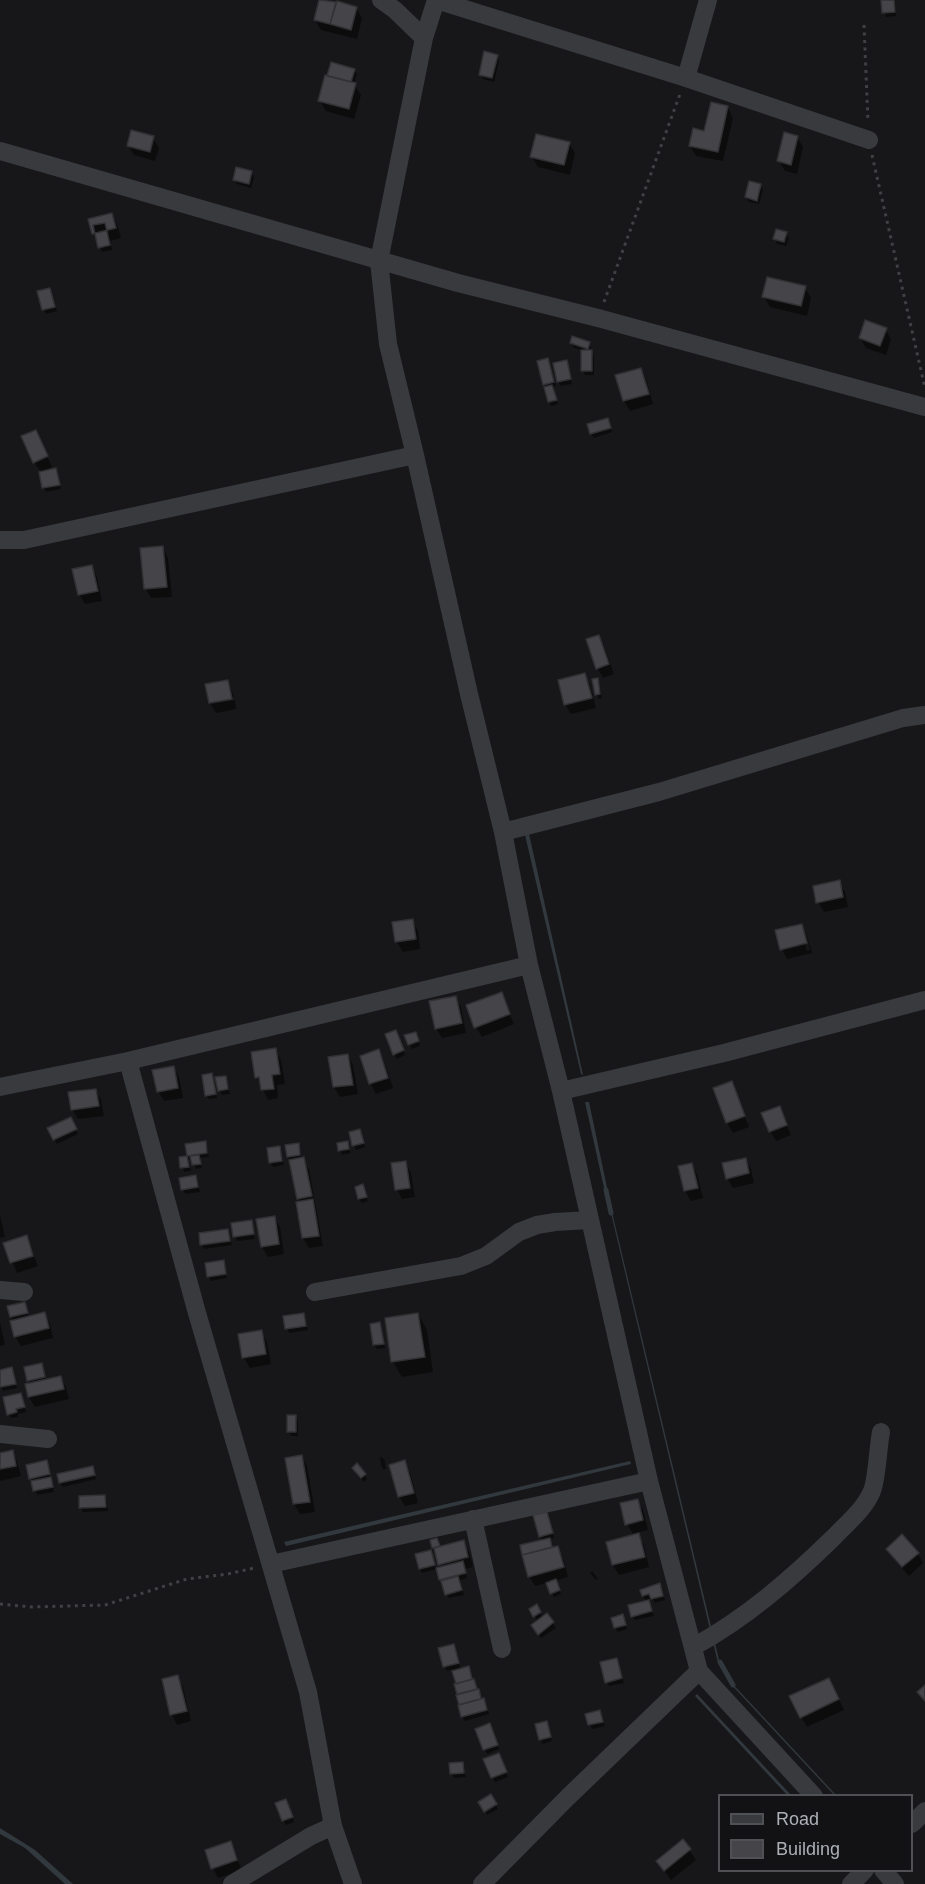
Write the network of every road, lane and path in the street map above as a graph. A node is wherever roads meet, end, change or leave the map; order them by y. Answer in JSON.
{"nodes":[{"id":1,"x":381,"y":0,"type":"edge"},
{"id":2,"x":436,"y":0,"type":"edge"},
{"id":3,"x":708,"y":0,"type":"edge"},
{"id":4,"x":864,"y":25,"type":"dead end"},
{"id":5,"x":424,"y":38,"type":"junction"},
{"id":6,"x":686,"y":78,"type":"junction"},
{"id":7,"x":868,"y":140,"type":"junction"},
{"id":8,"x":0,"y":151,"type":"edge"},
{"id":9,"x":379,"y":261,"type":"junction"},
{"id":10,"x":598,"y":318,"type":"junction"},
{"id":11,"x":925,"y":387,"type":"edge"},
{"id":12,"x":925,"y":407,"type":"edge"},
{"id":13,"x":416,"y":455,"type":"junction"},
{"id":14,"x":0,"y":540,"type":"edge"},
{"id":15,"x":925,"y":715,"type":"edge"},
{"id":16,"x":504,"y":832,"type":"junction"},
{"id":17,"x":529,"y":965,"type":"junction"},
{"id":18,"x":925,"y":1000,"type":"edge"},
{"id":19,"x":128,"y":1061,"type":"junction"},
{"id":20,"x":0,"y":1087,"type":"edge"},
{"id":21,"x":561,"y":1091,"type":"junction"},
{"id":22,"x":589,"y":1220,"type":"junction"},
{"id":23,"x":0,"y":1290,"type":"edge"},
{"id":24,"x":24,"y":1292,"type":"dead end"},
{"id":25,"x":315,"y":1292,"type":"dead end"},
{"id":26,"x":880,"y":1432,"type":"dead end"},
{"id":27,"x":0,"y":1434,"type":"edge"},
{"id":28,"x":48,"y":1439,"type":"dead end"},
{"id":29,"x":649,"y":1481,"type":"junction"},
{"id":30,"x":473,"y":1519,"type":"junction"},
{"id":31,"x":271,"y":1564,"type":"junction"},
{"id":32,"x":0,"y":1604,"type":"edge"},
{"id":33,"x":693,"y":1647,"type":"junction"},
{"id":34,"x":502,"y":1649,"type":"dead end"},
{"id":35,"x":699,"y":1671,"type":"junction"},
{"id":36,"x":812,"y":1794,"type":"edge"},
{"id":37,"x":925,"y":1811,"type":"edge"},
{"id":38,"x":913,"y":1823,"type":"edge"},
{"id":39,"x":333,"y":1826,"type":"junction"},
{"id":40,"x":863,"y":1872,"type":"edge"},
{"id":41,"x":885,"y":1872,"type":"edge"},
{"id":42,"x":232,"y":1884,"type":"edge"},
{"id":43,"x":353,"y":1884,"type":"edge"},
{"id":44,"x":482,"y":1884,"type":"edge"},
{"id":45,"x":851,"y":1884,"type":"edge"},
{"id":46,"x":895,"y":1884,"type":"edge"}],
"edges":[{"from":1,"to":5,"type":"street"},
{"from":2,"to":5,"type":"street"},
{"from":2,"to":6,"type":"street"},
{"from":3,"to":6,"type":"street"},
{"from":4,"to":7,"type":"path"},
{"from":5,"to":9,"type":"street"},
{"from":6,"to":7,"type":"street"},
{"from":6,"to":10,"type":"path"},
{"from":7,"to":11,"type":"path"},
{"from":8,"to":9,"type":"street"},
{"from":9,"to":10,"type":"street"},
{"from":9,"to":13,"type":"street"},
{"from":10,"to":12,"type":"street"},
{"from":13,"to":14,"type":"street"},
{"from":13,"to":16,"type":"street"},
{"from":15,"to":16,"type":"street"},
{"from":16,"to":17,"type":"street"},
{"from":17,"to":19,"type":"street"},
{"from":17,"to":21,"type":"street"},
{"from":18,"to":21,"type":"street"},
{"from":19,"to":20,"type":"street"},
{"from":19,"to":31,"type":"street"},
{"from":21,"to":22,"type":"street"},
{"from":22,"to":25,"type":"street"},
{"from":22,"to":29,"type":"street"},
{"from":23,"to":24,"type":"street"},
{"from":26,"to":33,"type":"street"},
{"from":27,"to":28,"type":"street"},
{"from":29,"to":30,"type":"street"},
{"from":29,"to":33,"type":"street"},
{"from":30,"to":31,"type":"street"},
{"from":30,"to":34,"type":"street"},
{"from":31,"to":32,"type":"path"},
{"from":31,"to":39,"type":"street"},
{"from":33,"to":35,"type":"street"},
{"from":35,"to":36,"type":"street"},
{"from":35,"to":44,"type":"street"},
{"from":37,"to":38,"type":"street"},
{"from":39,"to":42,"type":"street"},
{"from":39,"to":43,"type":"street"},
{"from":40,"to":45,"type":"street"},
{"from":41,"to":46,"type":"street"}]}
